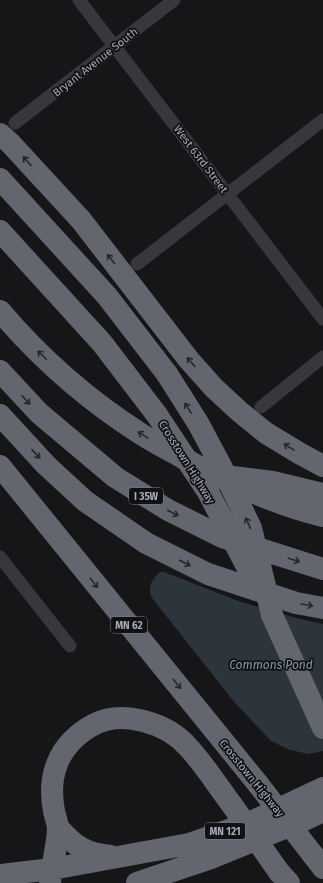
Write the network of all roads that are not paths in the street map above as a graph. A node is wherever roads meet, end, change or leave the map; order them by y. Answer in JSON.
{"nodes":[{"id":1,"x":79,"y":0,"type":"edge"},
{"id":2,"x":174,"y":0,"type":"edge"},
{"id":3,"x":115,"y":47,"type":"junction"},
{"id":4,"x":323,"y":120,"type":"edge"},
{"id":5,"x":9,"y":134,"type":"edge"},
{"id":6,"x":0,"y":179,"type":"edge"},
{"id":7,"x":227,"y":194,"type":"junction"},
{"id":8,"x":1,"y":233,"type":"edge"},
{"id":9,"x":137,"y":264,"type":"dead end"},
{"id":10,"x":0,"y":311,"type":"edge"},
{"id":11,"x":323,"y":319,"type":"edge"},
{"id":12,"x":323,"y":357,"type":"edge"},
{"id":13,"x":0,"y":371,"type":"edge"},
{"id":14,"x":261,"y":406,"type":"dead end"},
{"id":15,"x":0,"y":415,"type":"edge"},
{"id":16,"x":0,"y":466,"type":"edge"},
{"id":17,"x":323,"y":466,"type":"edge"},
{"id":18,"x":214,"y":475,"type":"junction"},
{"id":19,"x":0,"y":481,"type":"edge"},
{"id":20,"x":323,"y":494,"type":"edge"},
{"id":21,"x":323,"y":516,"type":"edge"},
{"id":22,"x":77,"y":562,"type":"junction"},
{"id":23,"x":2,"y":564,"type":"edge"},
{"id":24,"x":323,"y":569,"type":"edge"},
{"id":25,"x":323,"y":608,"type":"edge"},
{"id":26,"x":272,"y":615,"type":"junction"},
{"id":27,"x":70,"y":646,"type":"dead end"},
{"id":28,"x":323,"y":728,"type":"edge"},
{"id":29,"x":323,"y":788,"type":"edge"},
{"id":30,"x":323,"y":811,"type":"edge"},
{"id":31,"x":58,"y":827,"type":"junction"},
{"id":32,"x":122,"y":857,"type":"junction"},
{"id":33,"x":318,"y":861,"type":"edge"},
{"id":34,"x":0,"y":875,"type":"edge"},
{"id":35,"x":51,"y":876,"type":"edge"},
{"id":36,"x":284,"y":877,"type":"edge"},
{"id":37,"x":137,"y":883,"type":"edge"}],
"edges":[{"from":1,"to":3,"type":"street","name":"West 63rd Street"},
{"from":2,"to":3,"type":"street","name":"Bryant Avenue South"},
{"from":3,"to":5,"type":"street","name":"Bryant Avenue South"},
{"from":3,"to":7,"type":"street","name":"West 63rd Street"},
{"from":4,"to":7,"type":"street"},
{"from":17,"to":5,"type":"highway","one_way":true},
{"from":26,"to":6,"type":"highway","one_way":true,"bridge":true},
{"from":7,"to":9,"type":"street"},
{"from":7,"to":11,"type":"street","name":"West 63rd Street"},
{"from":8,"to":26,"type":"highway","name":"Crosstown Highway","bridge":true},
{"from":18,"to":10,"type":"highway","one_way":true},
{"from":12,"to":14,"type":"street"},
{"from":13,"to":24,"type":"highway","number":"I 35W","one_way":true},
{"from":15,"to":25,"type":"highway","one_way":true},
{"from":16,"to":22,"type":"highway","name":"Crosstown Highway","number":"MN 62"},
{"from":18,"to":20,"type":"highway"},
{"from":18,"to":21,"type":"highway"},
{"from":19,"to":22,"type":"highway"},
{"from":22,"to":33,"type":"highway","name":"Crosstown Highway","number":"MN 62","one_way":true,"bridge":true},
{"from":23,"to":27,"type":"street"},
{"from":26,"to":28,"type":"highway","name":"Crosstown Highway"},
{"from":29,"to":32,"type":"highway","number":"MN 121"},
{"from":30,"to":37,"type":"highway","number":"MN 121"},
{"from":31,"to":32,"type":"highway"},
{"from":31,"to":35,"type":"highway"},
{"from":31,"to":36,"type":"highway","bridge":true},
{"from":32,"to":35,"type":"highway","number":"MN 121"},
{"from":34,"to":35,"type":"highway","number":"MN 121"}]}
